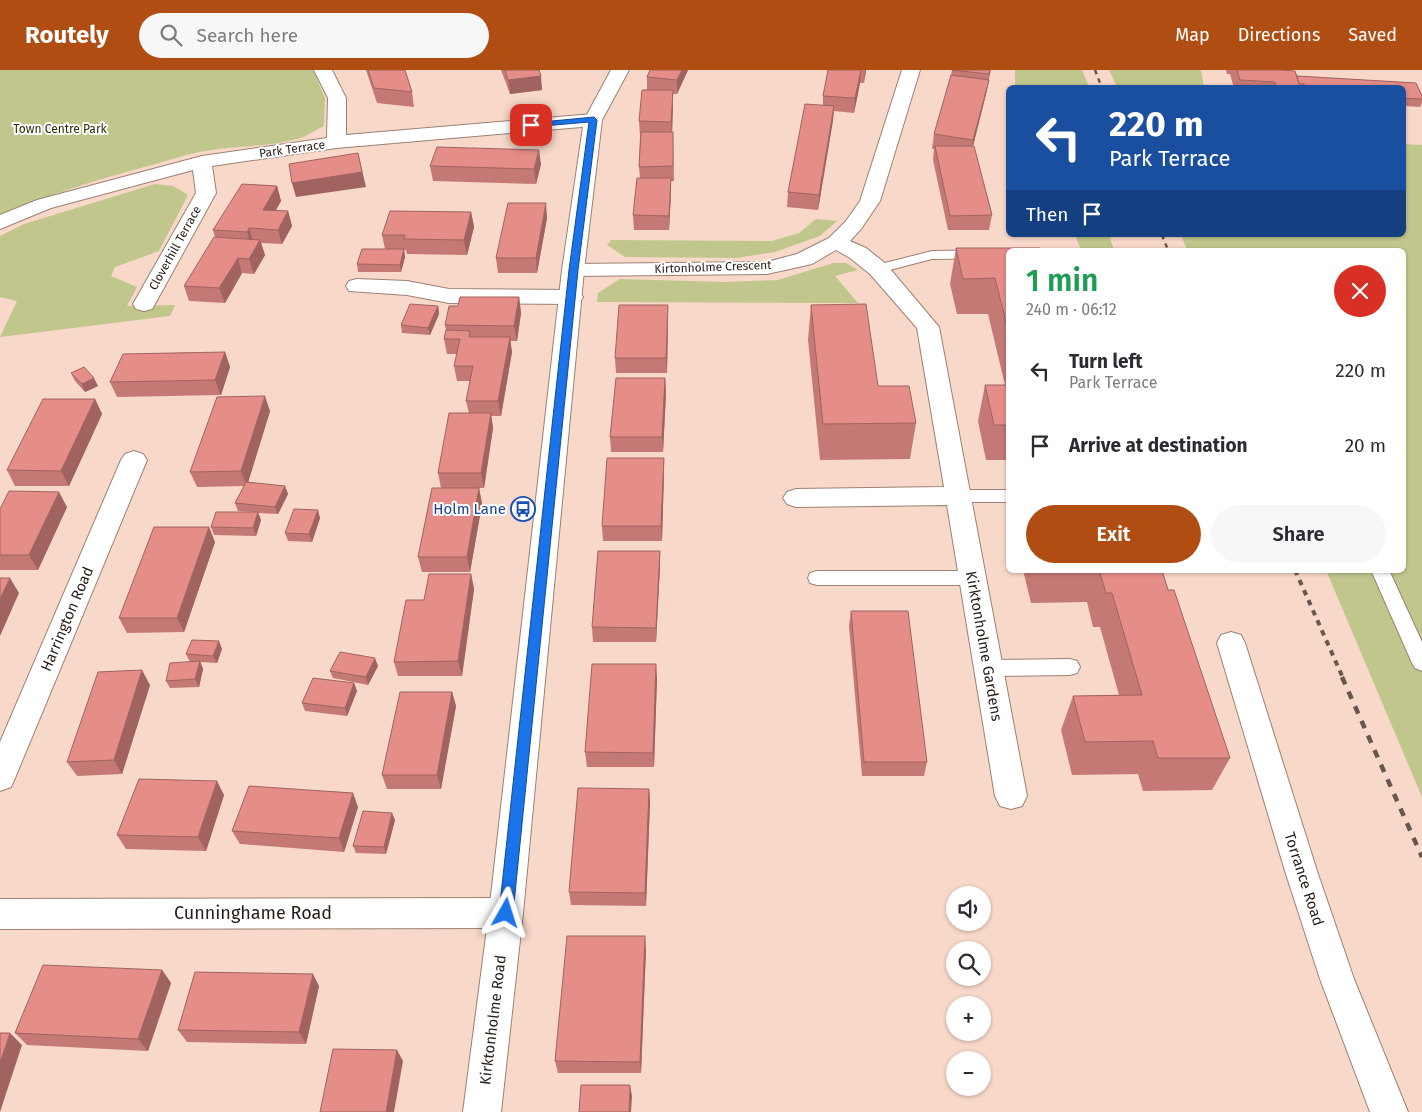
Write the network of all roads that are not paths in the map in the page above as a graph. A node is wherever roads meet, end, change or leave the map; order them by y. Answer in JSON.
{"nodes":[{"id":1,"x":323,"y":70,"type":"edge"},
{"id":2,"x":620,"y":70,"type":"edge"},
{"id":3,"x":911,"y":70,"type":"edge"},
{"id":4,"x":594,"y":120,"type":"junction"},
{"id":5,"x":336,"y":142,"type":"junction"},
{"id":6,"x":202,"y":162,"type":"junction"},
{"id":7,"x":0,"y":223,"type":"edge"},
{"id":8,"x":836,"y":242,"type":"junction"},
{"id":9,"x":1006,"y":254,"type":"edge"},
{"id":10,"x":878,"y":269,"type":"junction"},
{"id":11,"x":574,"y":270,"type":"junction"},
{"id":12,"x":357,"y":286,"type":"dead end"},
{"id":13,"x":572,"y":297,"type":"junction"},
{"id":14,"x":144,"y":304,"type":"dead end"},
{"id":15,"x":134,"y":460,"type":"dead end"},
{"id":16,"x":958,"y":496,"type":"junction"},
{"id":17,"x":1006,"y":496,"type":"edge"},
{"id":18,"x":796,"y":498,"type":"dead end"},
{"id":19,"x":1381,"y":573,"type":"edge"},
{"id":20,"x":817,"y":578,"type":"dead end"},
{"id":21,"x":971,"y":578,"type":"junction"},
{"id":22,"x":1231,"y":643,"type":"dead end"},
{"id":23,"x":1422,"y":663,"type":"edge"},
{"id":24,"x":988,"y":668,"type":"junction"},
{"id":25,"x":1070,"y":668,"type":"dead end"},
{"id":26,"x":0,"y":778,"type":"edge"},
{"id":27,"x":1012,"y":796,"type":"dead end"},
{"id":28,"x":506,"y":913,"type":"junction"},
{"id":29,"x":0,"y":914,"type":"edge"},
{"id":30,"x":482,"y":1112,"type":"edge"},
{"id":31,"x":1389,"y":1112,"type":"edge"}],
"edges":[{"from":1,"to":5,"type":"street"},
{"from":2,"to":4,"type":"street","name":"Kirktonholme Road"},
{"from":3,"to":8,"type":"street","name":"Kirtonholme Crescent"},
{"from":4,"to":5,"type":"street","name":"Park Terrace"},
{"from":4,"to":11,"type":"street","name":"Kirktonholme Road"},
{"from":5,"to":6,"type":"street","name":"Park Terrace"},
{"from":6,"to":7,"type":"street","name":"Park Terrace"},
{"from":6,"to":14,"type":"street","name":"Cloverhill Terrace"},
{"from":8,"to":10,"type":"street","name":"Kirktonholme Gardens"},
{"from":8,"to":11,"type":"street","name":"Kirtonholme Crescent"},
{"from":9,"to":10,"type":"lane"},
{"from":10,"to":16,"type":"street","name":"Kirktonholme Gardens"},
{"from":11,"to":13,"type":"street","name":"Kirktonholme Road"},
{"from":12,"to":13,"type":"street"},
{"from":13,"to":28,"type":"street","name":"Kirktonholme Road"},
{"from":15,"to":26,"type":"street","name":"Harrington Road"},
{"from":16,"to":17,"type":"lane"},
{"from":16,"to":18,"type":"street"},
{"from":16,"to":21,"type":"street","name":"Kirktonholme Gardens"},
{"from":19,"to":23,"type":"lane"},
{"from":20,"to":21,"type":"lane"},
{"from":21,"to":24,"type":"street","name":"Kirktonholme Gardens"},
{"from":22,"to":31,"type":"street","name":"Torrance Road"},
{"from":24,"to":25,"type":"lane"},
{"from":24,"to":27,"type":"street","name":"Kirktonholme Gardens"},
{"from":28,"to":29,"type":"street","name":"Cunninghame Road"},
{"from":28,"to":30,"type":"street","name":"Kirktonholme Road"}]}
